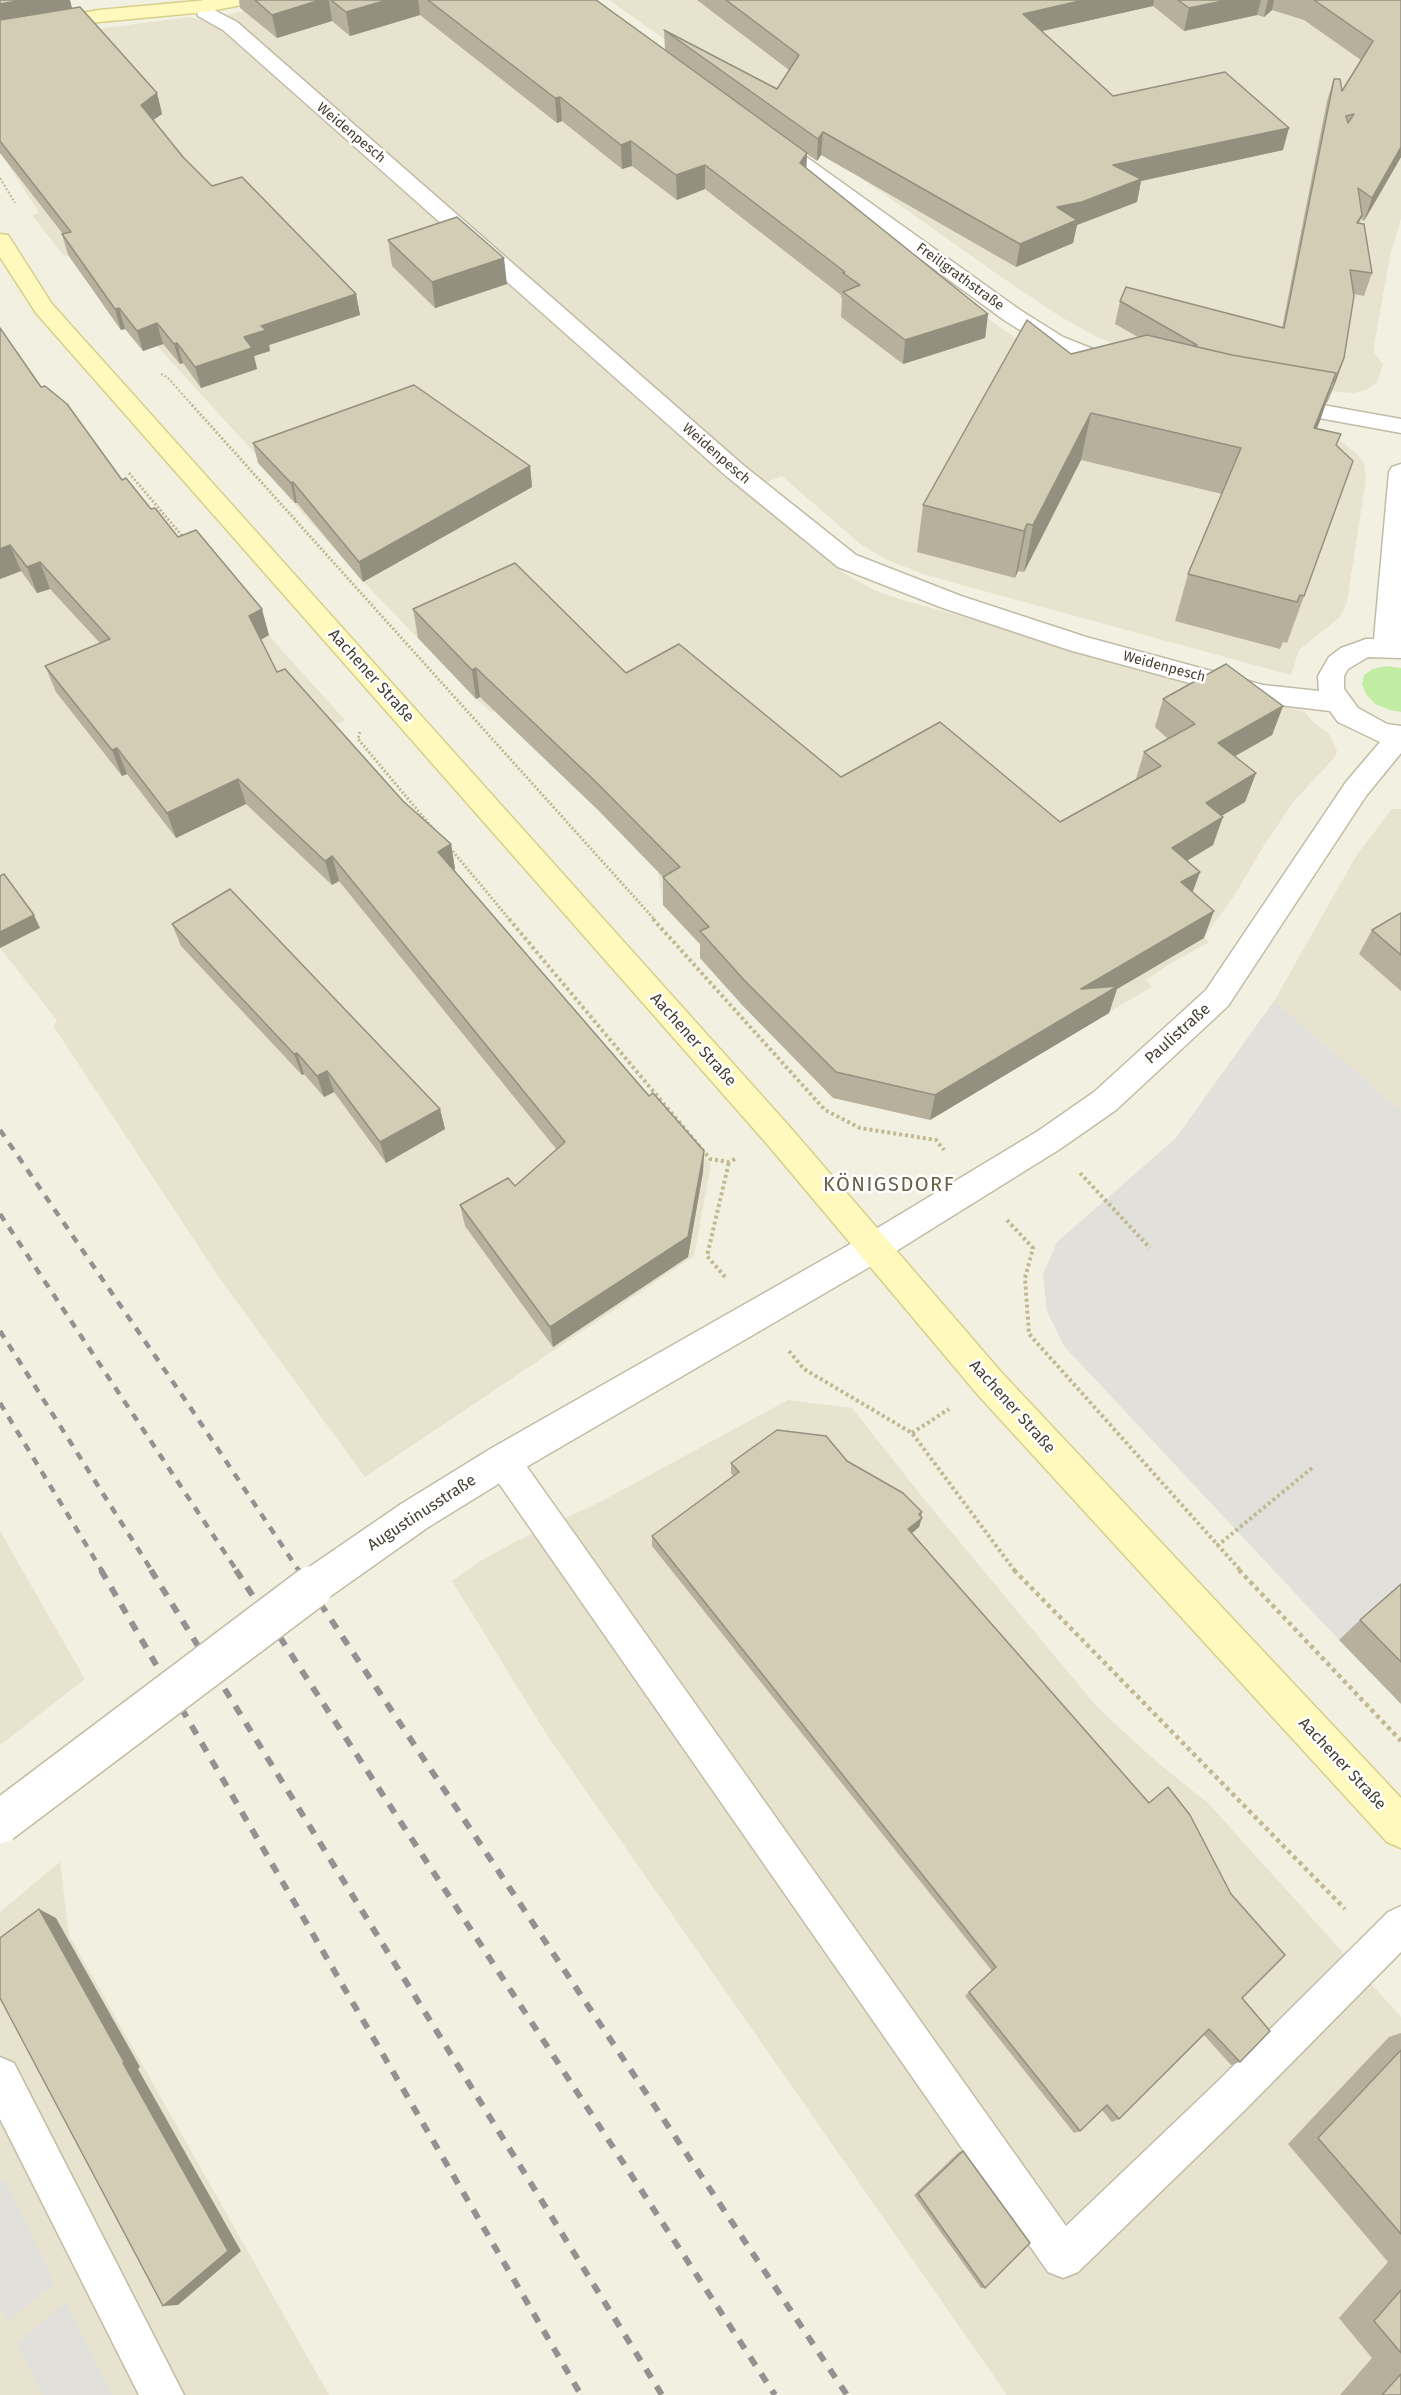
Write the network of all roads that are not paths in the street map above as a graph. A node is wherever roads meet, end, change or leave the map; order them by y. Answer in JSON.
{"nodes":[{"id":1,"x":240,"y":0,"type":"edge"},
{"id":2,"x":205,"y":6,"type":"junction"},
{"id":3,"x":0,"y":33,"type":"edge"},
{"id":4,"x":758,"y":131,"type":"edge"},
{"id":5,"x":0,"y":240,"type":"edge"},
{"id":6,"x":1137,"y":373,"type":"edge"},
{"id":7,"x":1253,"y":399,"type":"edge"},
{"id":8,"x":1401,"y":426,"type":"edge"},
{"id":9,"x":1401,"y":472,"type":"edge"},
{"id":10,"x":1394,"y":648,"type":"edge"},
{"id":11,"x":1338,"y":704,"type":"junction"},
{"id":12,"x":1400,"y":736,"type":"edge"},
{"id":13,"x":873,"y":1248,"type":"junction"},
{"id":14,"x":503,"y":1461,"type":"junction"},
{"id":15,"x":0,"y":1822,"type":"edge"},
{"id":16,"x":1401,"y":1828,"type":"edge"},
{"id":17,"x":1391,"y":1935,"type":"edge"},
{"id":18,"x":0,"y":2077,"type":"edge"},
{"id":19,"x":162,"y":2395,"type":"edge"}],
"edges":[{"from":1,"to":2,"type":"main road"},
{"from":2,"to":3,"type":"main road"},
{"from":2,"to":11,"type":"street","name":"Weidenpesch"},
{"from":4,"to":6,"type":"street","name":"Freiligrathstraße"},
{"from":5,"to":13,"type":"main road","name":"Aachener Straße"},
{"from":7,"to":8,"type":"street"},
{"from":9,"to":10,"type":"street"},
{"from":10,"to":11,"type":"street"},
{"from":11,"to":12,"type":"street","name":"Paulistraße"},
{"from":12,"to":13,"type":"street","name":"Paulistraße"},
{"from":13,"to":14,"type":"street","name":"Augustinusstraße"},
{"from":13,"to":16,"type":"main road","name":"Aachener Straße"},
{"from":14,"to":15,"type":"street","name":"Augustinusstraße","bridge":true},
{"from":14,"to":17,"type":"lane"},
{"from":18,"to":19,"type":"lane"}]}
